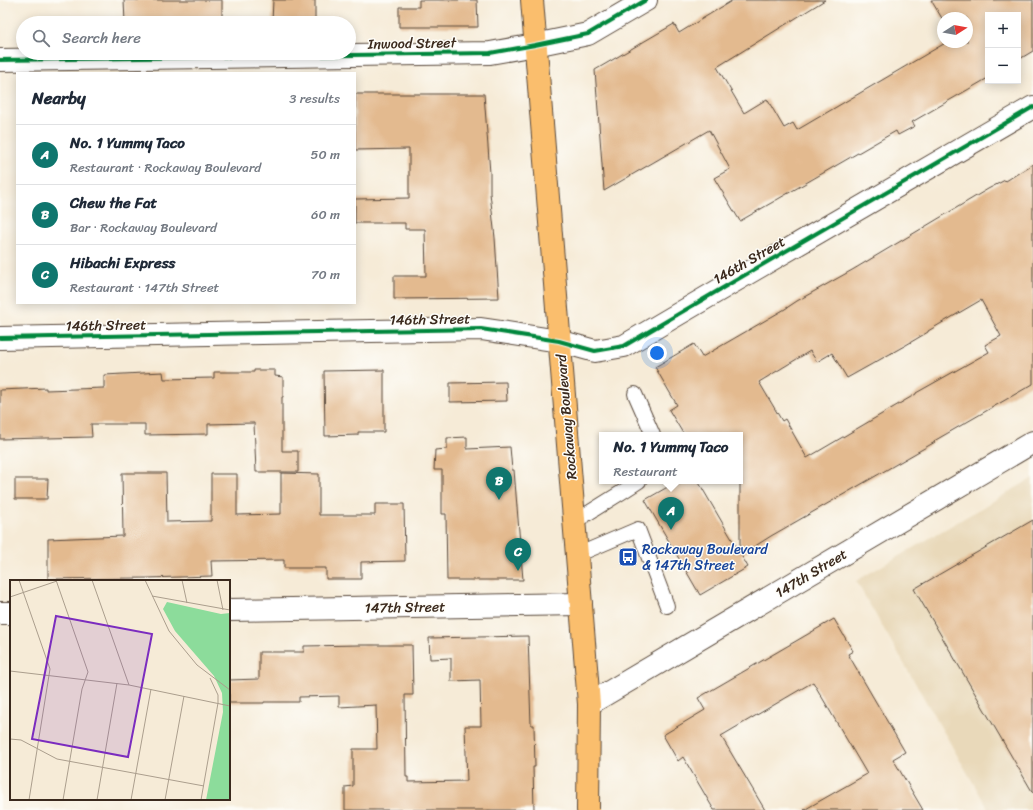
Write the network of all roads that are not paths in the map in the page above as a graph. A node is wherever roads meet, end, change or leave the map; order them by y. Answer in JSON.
{"nodes":[{"id":1,"x":532,"y":0,"type":"edge"},
{"id":2,"x":646,"y":0,"type":"edge"},
{"id":3,"x":535,"y":45,"type":"junction"},
{"id":4,"x":356,"y":55,"type":"edge"},
{"id":5,"x":0,"y":60,"type":"edge"},
{"id":6,"x":16,"y":60,"type":"edge"},
{"id":7,"x":1033,"y":107,"type":"edge"},
{"id":8,"x":0,"y":338,"type":"edge"},
{"id":9,"x":559,"y":341,"type":"junction"},
{"id":10,"x":635,"y":394,"type":"dead end"},
{"id":11,"x":652,"y":432,"type":"edge"},
{"id":12,"x":1033,"y":442,"type":"edge"},
{"id":13,"x":634,"y":484,"type":"edge"},
{"id":14,"x":574,"y":522,"type":"junction"},
{"id":15,"x":577,"y":555,"type":"junction"},
{"id":16,"x":581,"y":604,"type":"junction"},
{"id":17,"x":667,"y":606,"type":"dead end"},
{"id":18,"x":230,"y":610,"type":"edge"},
{"id":19,"x":10,"y":613,"type":"edge"},
{"id":20,"x":0,"y":614,"type":"edge"},
{"id":21,"x":589,"y":704,"type":"junction"},
{"id":22,"x":588,"y":810,"type":"edge"}],
"edges":[{"from":1,"to":3,"type":"main road","name":"Rockaway Boulevard"},
{"from":2,"to":3,"type":"street","name":"Inwood Street"},
{"from":3,"to":4,"type":"street","name":"Inwood Street"},
{"from":3,"to":9,"type":"main road","name":"Rockaway Boulevard"},
{"from":5,"to":6,"type":"street","name":"Inwood Street"},
{"from":7,"to":9,"type":"street","name":"146th Street"},
{"from":8,"to":9,"type":"street","name":"146th Street"},
{"from":9,"to":14,"type":"main road","name":"Rockaway Boulevard"},
{"from":10,"to":11,"type":"lane"},
{"from":12,"to":21,"type":"street","name":"147th Street"},
{"from":13,"to":14,"type":"lane"},
{"from":14,"to":15,"type":"main road","name":"Rockaway Boulevard"},
{"from":15,"to":16,"type":"main road","name":"Rockaway Boulevard"},
{"from":15,"to":17,"type":"lane"},
{"from":16,"to":18,"type":"street","name":"147th Street"},
{"from":16,"to":21,"type":"main road","name":"Rockaway Boulevard"},
{"from":19,"to":20,"type":"street"},
{"from":21,"to":22,"type":"main road","name":"Rockaway Boulevard"}]}
